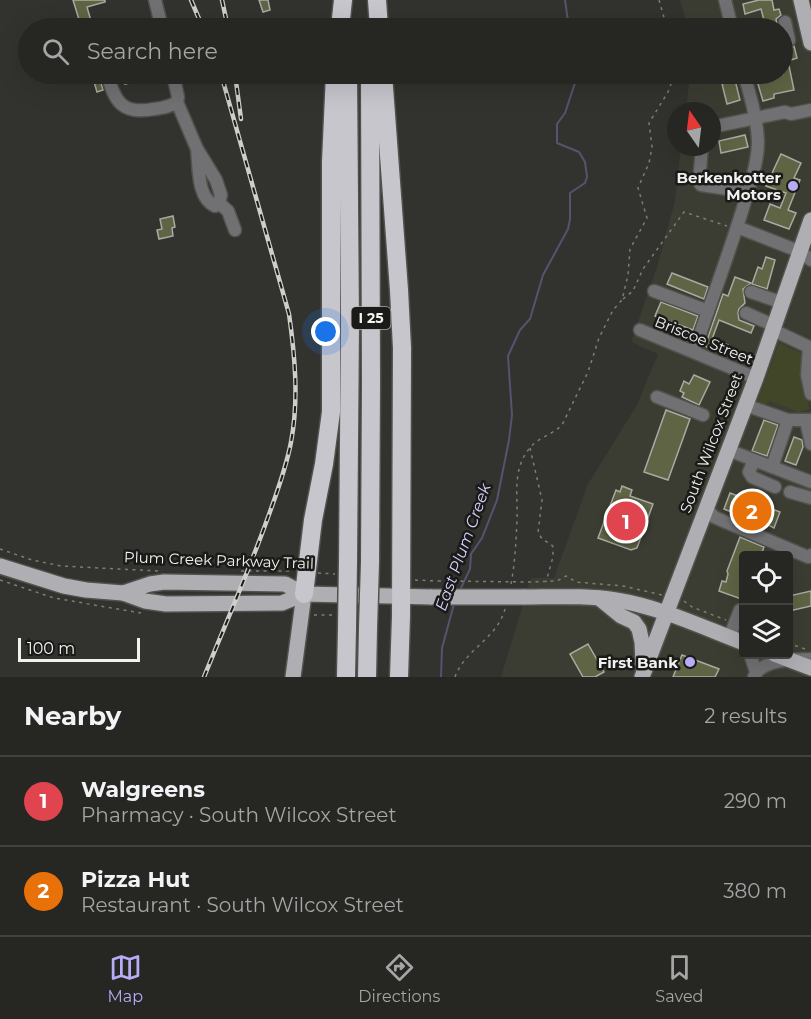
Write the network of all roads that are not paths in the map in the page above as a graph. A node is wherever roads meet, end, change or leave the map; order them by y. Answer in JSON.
{"nodes":[{"id":1,"x":155,"y":0,"type":"edge"},
{"id":2,"x":342,"y":0,"type":"edge"},
{"id":3,"x":347,"y":0,"type":"edge"},
{"id":4,"x":369,"y":0,"type":"edge"},
{"id":5,"x":377,"y":0,"type":"edge"},
{"id":6,"x":725,"y":0,"type":"edge"},
{"id":7,"x":801,"y":0,"type":"edge"},
{"id":8,"x":160,"y":18,"type":"edge"},
{"id":9,"x":341,"y":18,"type":"edge"},
{"id":10,"x":348,"y":18,"type":"edge"},
{"id":11,"x":369,"y":18,"type":"edge"},
{"id":12,"x":378,"y":18,"type":"edge"},
{"id":13,"x":730,"y":18,"type":"edge"},
{"id":14,"x":810,"y":37,"type":"edge"},
{"id":15,"x":793,"y":39,"type":"edge"},
{"id":16,"x":111,"y":84,"type":"edge"},
{"id":17,"x":175,"y":84,"type":"edge"},
{"id":18,"x":335,"y":84,"type":"edge"},
{"id":19,"x":348,"y":84,"type":"edge"},
{"id":20,"x":370,"y":84,"type":"edge"},
{"id":21,"x":384,"y":84,"type":"edge"},
{"id":22,"x":746,"y":84,"type":"edge"},
{"id":23,"x":177,"y":102,"type":"junction"},
{"id":24,"x":811,"y":102,"type":"edge"},
{"id":25,"x":811,"y":110,"type":"edge"},
{"id":26,"x":785,"y":112,"type":"junction"},
{"id":27,"x":755,"y":118,"type":"junction"},
{"id":28,"x":721,"y":125,"type":"edge"},
{"id":29,"x":701,"y":156,"type":"edge"},
{"id":30,"x":748,"y":192,"type":"junction"},
{"id":31,"x":811,"y":220,"type":"edge"},
{"id":32,"x":737,"y":227,"type":"junction"},
{"id":33,"x":235,"y":230,"type":"dead end"},
{"id":34,"x":806,"y":256,"type":"edge"},
{"id":35,"x":654,"y":291,"type":"dead end"},
{"id":36,"x":752,"y":292,"type":"dead end"},
{"id":37,"x":783,"y":303,"type":"junction"},
{"id":38,"x":708,"y":311,"type":"junction"},
{"id":39,"x":746,"y":313,"type":"dead end"},
{"id":40,"x":774,"y":328,"type":"junction"},
{"id":41,"x":640,"y":330,"type":"dead end"},
{"id":42,"x":810,"y":347,"type":"edge"},
{"id":43,"x":694,"y":352,"type":"junction"},
{"id":44,"x":809,"y":364,"type":"edge"},
{"id":45,"x":756,"y":378,"type":"junction"},
{"id":46,"x":811,"y":394,"type":"edge"},
{"id":47,"x":657,"y":397,"type":"dead end"},
{"id":48,"x":745,"y":405,"type":"junction"},
{"id":49,"x":703,"y":415,"type":"dead end"},
{"id":50,"x":788,"y":420,"type":"junction"},
{"id":51,"x":808,"y":420,"type":"edge"},
{"id":52,"x":811,"y":444,"type":"edge"},
{"id":53,"x":728,"y":450,"type":"junction"},
{"id":54,"x":754,"y":460,"type":"junction"},
{"id":55,"x":772,"y":467,"type":"junction"},
{"id":56,"x":811,"y":482,"type":"edge"},
{"id":57,"x":775,"y":487,"type":"dead end"},
{"id":58,"x":790,"y":492,"type":"dead end"},
{"id":59,"x":811,"y":498,"type":"edge"},
{"id":60,"x":706,"y":508,"type":"junction"},
{"id":61,"x":811,"y":555,"type":"edge"},
{"id":62,"x":0,"y":566,"type":"edge"},
{"id":63,"x":123,"y":593,"type":"junction"},
{"id":64,"x":304,"y":594,"type":"junction"},
{"id":65,"x":401,"y":597,"type":"junction"},
{"id":66,"x":599,"y":598,"type":"junction"},
{"id":67,"x":666,"y":614,"type":"junction"},
{"id":68,"x":739,"y":616,"type":"edge"},
{"id":69,"x":736,"y":634,"type":"edge"},
{"id":70,"x":793,"y":658,"type":"edge"},
{"id":71,"x":751,"y":659,"type":"edge"},
{"id":72,"x":777,"y":659,"type":"edge"},
{"id":73,"x":786,"y":659,"type":"edge"},
{"id":74,"x":811,"y":659,"type":"edge"},
{"id":75,"x":811,"y":668,"type":"edge"},
{"id":76,"x":755,"y":675,"type":"edge"},
{"id":77,"x":642,"y":676,"type":"edge"},
{"id":78,"x":292,"y":677,"type":"edge"},
{"id":79,"x":346,"y":677,"type":"edge"},
{"id":80,"x":367,"y":677,"type":"edge"},
{"id":81,"x":399,"y":677,"type":"edge"}],
"edges":[{"from":1,"to":8,"type":"street"},
{"from":2,"to":9,"type":"highway"},
{"from":3,"to":10,"type":"highway"},
{"from":4,"to":11,"type":"highway"},
{"from":5,"to":12,"type":"highway"},
{"from":6,"to":13,"type":"street"},
{"from":7,"to":14,"type":"main road"},
{"from":14,"to":15,"type":"street"},
{"from":16,"to":23,"type":"street"},
{"from":17,"to":23,"type":"street"},
{"from":18,"to":64,"type":"highway"},
{"from":19,"to":79,"type":"highway","number":"I 25","bridge":true},
{"from":20,"to":80,"type":"highway","number":"I 25","bridge":true},
{"from":21,"to":65,"type":"highway"},
{"from":22,"to":27,"type":"street"},
{"from":23,"to":33,"type":"street"},
{"from":24,"to":26,"type":"street"},
{"from":25,"to":26,"type":"street"},
{"from":26,"to":27,"type":"street"},
{"from":27,"to":28,"type":"street"},
{"from":27,"to":30,"type":"street"},
{"from":29,"to":30,"type":"street"},
{"from":30,"to":32,"type":"street"},
{"from":31,"to":34,"type":"main road","name":"South Wilcox Street"},
{"from":32,"to":34,"type":"street"},
{"from":32,"to":38,"type":"street"},
{"from":34,"to":37,"type":"main road","name":"South Wilcox Street"},
{"from":35,"to":38,"type":"street"},
{"from":36,"to":37,"type":"street"},
{"from":37,"to":40,"type":"main road","name":"South Wilcox Street"},
{"from":38,"to":43,"type":"street"},
{"from":39,"to":40,"type":"street"},
{"from":40,"to":42,"type":"street"},
{"from":40,"to":45,"type":"main road","name":"South Wilcox Street"},
{"from":41,"to":43,"type":"street","name":"Briscoe Street"},
{"from":42,"to":44,"type":"street"},
{"from":43,"to":45,"type":"street","name":"Briscoe Street"},
{"from":44,"to":46,"type":"street"},
{"from":45,"to":48,"type":"main road","name":"South Wilcox Street"},
{"from":47,"to":49,"type":"street"},
{"from":48,"to":50,"type":"street"},
{"from":48,"to":53,"type":"main road","name":"South Wilcox Street"},
{"from":50,"to":51,"type":"street"},
{"from":50,"to":55,"type":"street"},
{"from":51,"to":52,"type":"street"},
{"from":53,"to":54,"type":"street"},
{"from":53,"to":60,"type":"main road","name":"South Wilcox Street"},
{"from":54,"to":55,"type":"street"},
{"from":54,"to":57,"type":"street"},
{"from":55,"to":56,"type":"street"},
{"from":58,"to":59,"type":"street"},
{"from":60,"to":61,"type":"street"},
{"from":60,"to":67,"type":"main road","name":"South Wilcox Street"},
{"from":62,"to":63,"type":"main road"},
{"from":63,"to":64,"type":"main road"},
{"from":63,"to":64,"type":"main road"},
{"from":64,"to":65,"type":"main road"},
{"from":64,"to":78,"type":"main road"},
{"from":65,"to":66,"type":"main road","bridge":true},
{"from":65,"to":81,"type":"highway"},
{"from":66,"to":67,"type":"main road"},
{"from":66,"to":77,"type":"main road"},
{"from":67,"to":69,"type":"main road"},
{"from":67,"to":77,"type":"main road","name":"South Wilcox Street"},
{"from":68,"to":69,"type":"street"},
{"from":70,"to":74,"type":"street"},
{"from":71,"to":76,"type":"street"},
{"from":72,"to":76,"type":"street"},
{"from":73,"to":75,"type":"main road"}]}
